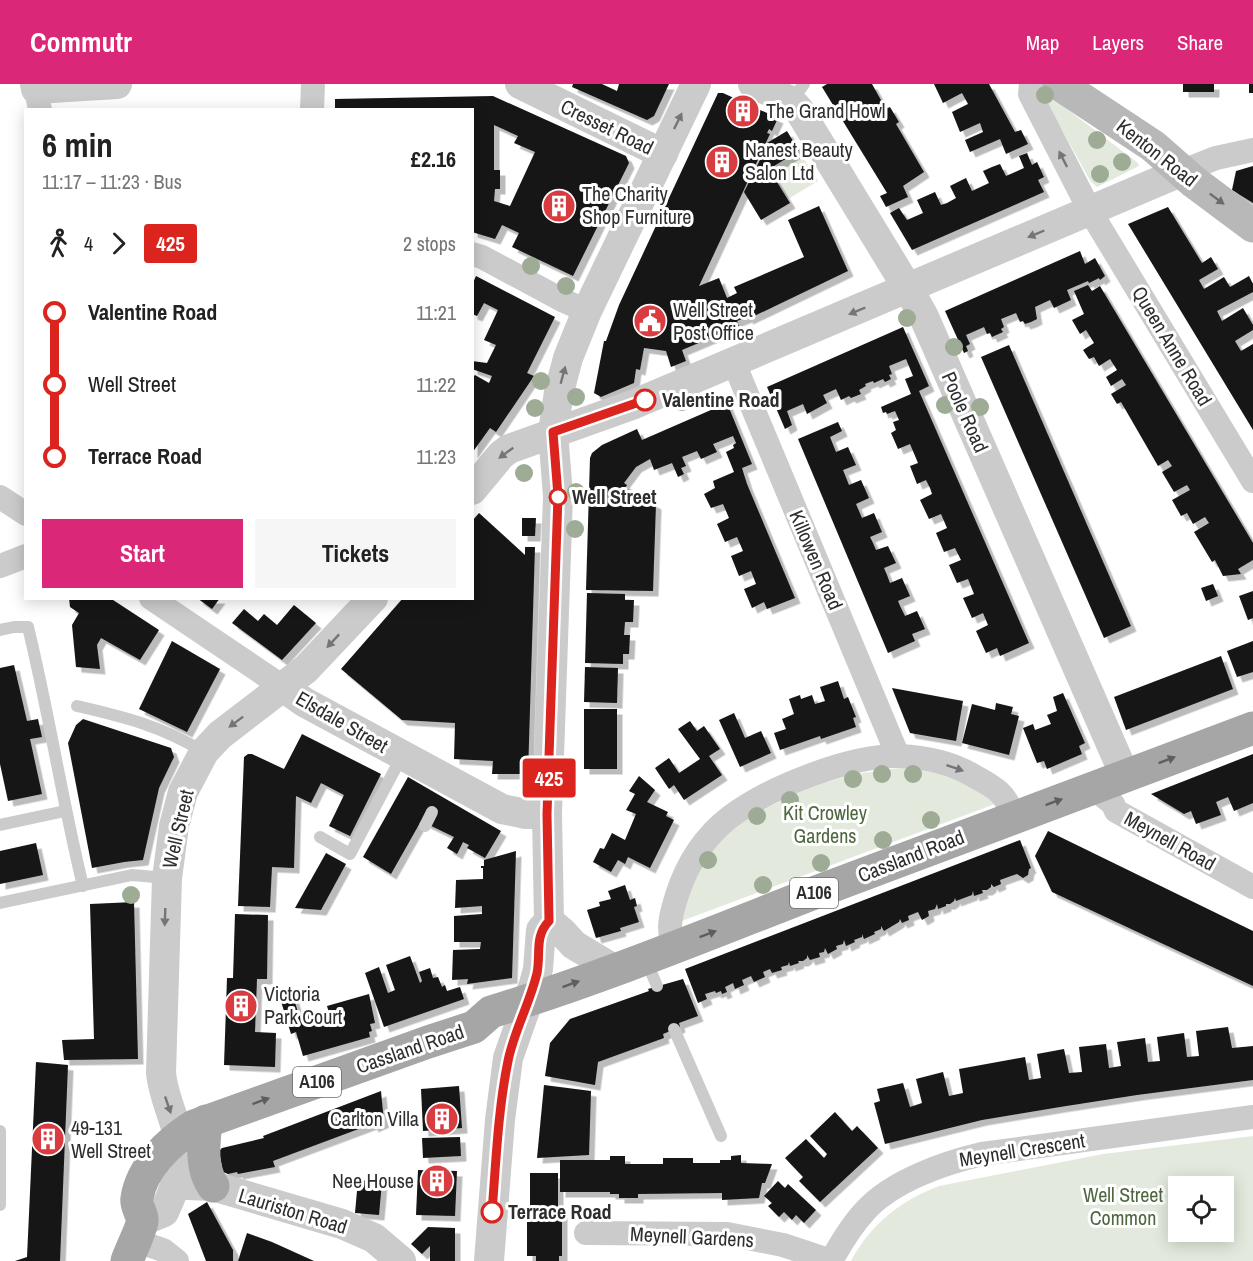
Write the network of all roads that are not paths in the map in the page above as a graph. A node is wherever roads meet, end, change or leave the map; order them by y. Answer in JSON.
{"nodes":[{"id":1,"x":117,"y":84,"type":"edge"},
{"id":2,"x":313,"y":84,"type":"edge"},
{"id":3,"x":520,"y":84,"type":"edge"},
{"id":4,"x":696,"y":84,"type":"edge"},
{"id":5,"x":753,"y":84,"type":"edge"},
{"id":6,"x":1031,"y":84,"type":"edge"},
{"id":7,"x":1059,"y":84,"type":"edge"},
{"id":8,"x":797,"y":93,"type":"edge"},
{"id":9,"x":37,"y":94,"type":"edge"},
{"id":10,"x":312,"y":108,"type":"edge"},
{"id":11,"x":1253,"y":150,"type":"edge"},
{"id":12,"x":663,"y":154,"type":"junction"},
{"id":13,"x":1183,"y":171,"type":"junction"},
{"id":14,"x":1090,"y":211,"type":"junction"},
{"id":15,"x":1253,"y":226,"type":"edge"},
{"id":16,"x":474,"y":255,"type":"edge"},
{"id":17,"x":908,"y":288,"type":"junction"},
{"id":18,"x":587,"y":310,"type":"junction"},
{"id":19,"x":734,"y":363,"type":"junction"},
{"id":20,"x":553,"y":432,"type":"junction"},
{"id":21,"x":1253,"y":481,"type":"edge"},
{"id":22,"x":474,"y":488,"type":"edge"},
{"id":23,"x":0,"y":497,"type":"edge"},
{"id":24,"x":24,"y":513,"type":"edge"},
{"id":25,"x":24,"y":557,"type":"edge"},
{"id":26,"x":0,"y":566,"type":"edge"},
{"id":27,"x":154,"y":600,"type":"edge"},
{"id":28,"x":371,"y":600,"type":"edge"},
{"id":29,"x":0,"y":630,"type":"edge"},
{"id":30,"x":284,"y":687,"type":"junction"},
{"id":31,"x":77,"y":706,"type":"dead end"},
{"id":32,"x":1253,"y":728,"type":"edge"},
{"id":33,"x":204,"y":752,"type":"junction"},
{"id":34,"x":402,"y":756,"type":"junction"},
{"id":35,"x":898,"y":756,"type":"junction"},
{"id":36,"x":1125,"y":776,"type":"junction"},
{"id":37,"x":1093,"y":788,"type":"junction"},
{"id":38,"x":65,"y":811,"type":"junction"},
{"id":39,"x":432,"y":812,"type":"dead end"},
{"id":40,"x":547,"y":814,"type":"junction"},
{"id":41,"x":1014,"y":816,"type":"junction"},
{"id":42,"x":0,"y":825,"type":"edge"},
{"id":43,"x":425,"y":826,"type":"dead end"},
{"id":44,"x":320,"y":837,"type":"dead end"},
{"id":45,"x":167,"y":878,"type":"junction"},
{"id":46,"x":83,"y":886,"type":"junction"},
{"id":47,"x":1253,"y":887,"type":"edge"},
{"id":48,"x":0,"y":903,"type":"edge"},
{"id":49,"x":549,"y":921,"type":"junction"},
{"id":50,"x":658,"y":964,"type":"junction"},
{"id":51,"x":614,"y":969,"type":"junction"},
{"id":52,"x":529,"y":1000,"type":"junction"},
{"id":53,"x":474,"y":1027,"type":"junction"},
{"id":54,"x":674,"y":1029,"type":"dead end"},
{"id":55,"x":508,"y":1058,"type":"junction"},
{"id":56,"x":1253,"y":1116,"type":"edge"},
{"id":57,"x":206,"y":1121,"type":"junction"},
{"id":58,"x":0,"y":1131,"type":"edge"},
{"id":59,"x":178,"y":1136,"type":"junction"},
{"id":60,"x":722,"y":1136,"type":"dead end"},
{"id":61,"x":213,"y":1186,"type":"junction"},
{"id":62,"x":175,"y":1187,"type":"junction"},
{"id":63,"x":0,"y":1205,"type":"edge"},
{"id":64,"x":586,"y":1233,"type":"dead end"},
{"id":65,"x":134,"y":1241,"type":"edge"},
{"id":66,"x":177,"y":1261,"type":"edge"},
{"id":67,"x":401,"y":1261,"type":"edge"},
{"id":68,"x":489,"y":1261,"type":"edge"},
{"id":69,"x":831,"y":1261,"type":"edge"}],
"edges":[{"from":1,"to":9,"type":"street"},
{"from":2,"to":10,"type":"street"},
{"from":3,"to":12,"type":"street","name":"Cresset Road"},
{"from":12,"to":4,"type":"street","one_way":true},
{"from":5,"to":8,"type":"street","name":"Poole Road"},
{"from":14,"to":6,"type":"street","one_way":true},
{"from":7,"to":13,"type":"main road","name":"Kenton Road"},
{"from":8,"to":17,"type":"street","name":"Poole Road"},
{"from":11,"to":13,"type":"street"},
{"from":12,"to":18,"type":"street"},
{"from":13,"to":14,"type":"street"},
{"from":13,"to":15,"type":"main road","name":"Kenton Road","one_way":true},
{"from":14,"to":17,"type":"street","one_way":true},
{"from":14,"to":21,"type":"street","name":"Queen Anne Road"},
{"from":16,"to":18,"type":"street"},
{"from":17,"to":19,"type":"street","one_way":true},
{"from":17,"to":36,"type":"street","name":"Poole Road"},
{"from":20,"to":18,"type":"street","one_way":true},
{"from":19,"to":20,"type":"street"},
{"from":19,"to":35,"type":"street","name":"Killowen Road"},
{"from":20,"to":22,"type":"street","one_way":true},
{"from":20,"to":40,"type":"street"},
{"from":23,"to":24,"type":"street"},
{"from":25,"to":26,"type":"street"},
{"from":27,"to":30,"type":"street","name":"Elsdale Street"},
{"from":28,"to":30,"type":"street","name":"Well Street","one_way":true},
{"from":29,"to":38,"type":"lane"},
{"from":30,"to":33,"type":"street","name":"Well Street","one_way":true},
{"from":30,"to":34,"type":"street","name":"Elsdale Street"},
{"from":31,"to":33,"type":"lane"},
{"from":36,"to":32,"type":"main road","name":"Cassland Road","number":"A106","one_way":true},
{"from":33,"to":45,"type":"street","name":"Well Street"},
{"from":34,"to":40,"type":"street","name":"Elsdale Street"},
{"from":34,"to":44,"type":"lane"},
{"from":35,"to":41,"type":"street","one_way":true},
{"from":35,"to":50,"type":"street"},
{"from":36,"to":37,"type":"main road","name":"Cassland Road","number":"A106"},
{"from":41,"to":37,"type":"main road","name":"Cassland Road","number":"A106","one_way":true},
{"from":37,"to":47,"type":"street","name":"Meynell Road"},
{"from":38,"to":42,"type":"lane"},
{"from":38,"to":46,"type":"lane"},
{"from":39,"to":43,"type":"lane"},
{"from":40,"to":49,"type":"street"},
{"from":50,"to":41,"type":"main road","name":"Cassland Road","number":"A106","one_way":true},
{"from":45,"to":46,"type":"lane"},
{"from":45,"to":59,"type":"street","name":"Well Street","one_way":true},
{"from":46,"to":48,"type":"lane"},
{"from":49,"to":51,"type":"street"},
{"from":49,"to":52,"type":"street"},
{"from":50,"to":51,"type":"main road","name":"Cassland Road","number":"A106"},
{"from":52,"to":51,"type":"main road","name":"Cassland Road","number":"A106","one_way":true},
{"from":52,"to":53,"type":"main road","name":"Cassland Road","number":"A106"},
{"from":52,"to":55,"type":"street"},
{"from":53,"to":55,"type":"street","name":"Cassland Road"},
{"from":57,"to":53,"type":"main road","name":"Cassland Road","number":"A106","one_way":true},
{"from":54,"to":60,"type":"lane"},
{"from":55,"to":68,"type":"street"},
{"from":56,"to":69,"type":"street","name":"Meynell Crescent"},
{"from":57,"to":59,"type":"main road","name":"Cassland Road","number":"A106"},
{"from":57,"to":61,"type":"main road"},
{"from":58,"to":63,"type":"lane"},
{"from":59,"to":62,"type":"street","name":"Well Street"},
{"from":59,"to":65,"type":"main road","number":"A106"},
{"from":61,"to":62,"type":"street","name":"Lauriston Road"},
{"from":61,"to":67,"type":"street","name":"Lauriston Road"},
{"from":62,"to":65,"type":"street","name":"Well Street"},
{"from":64,"to":69,"type":"street","name":"Meynell Gardens"},
{"from":65,"to":66,"type":"street"}]}
